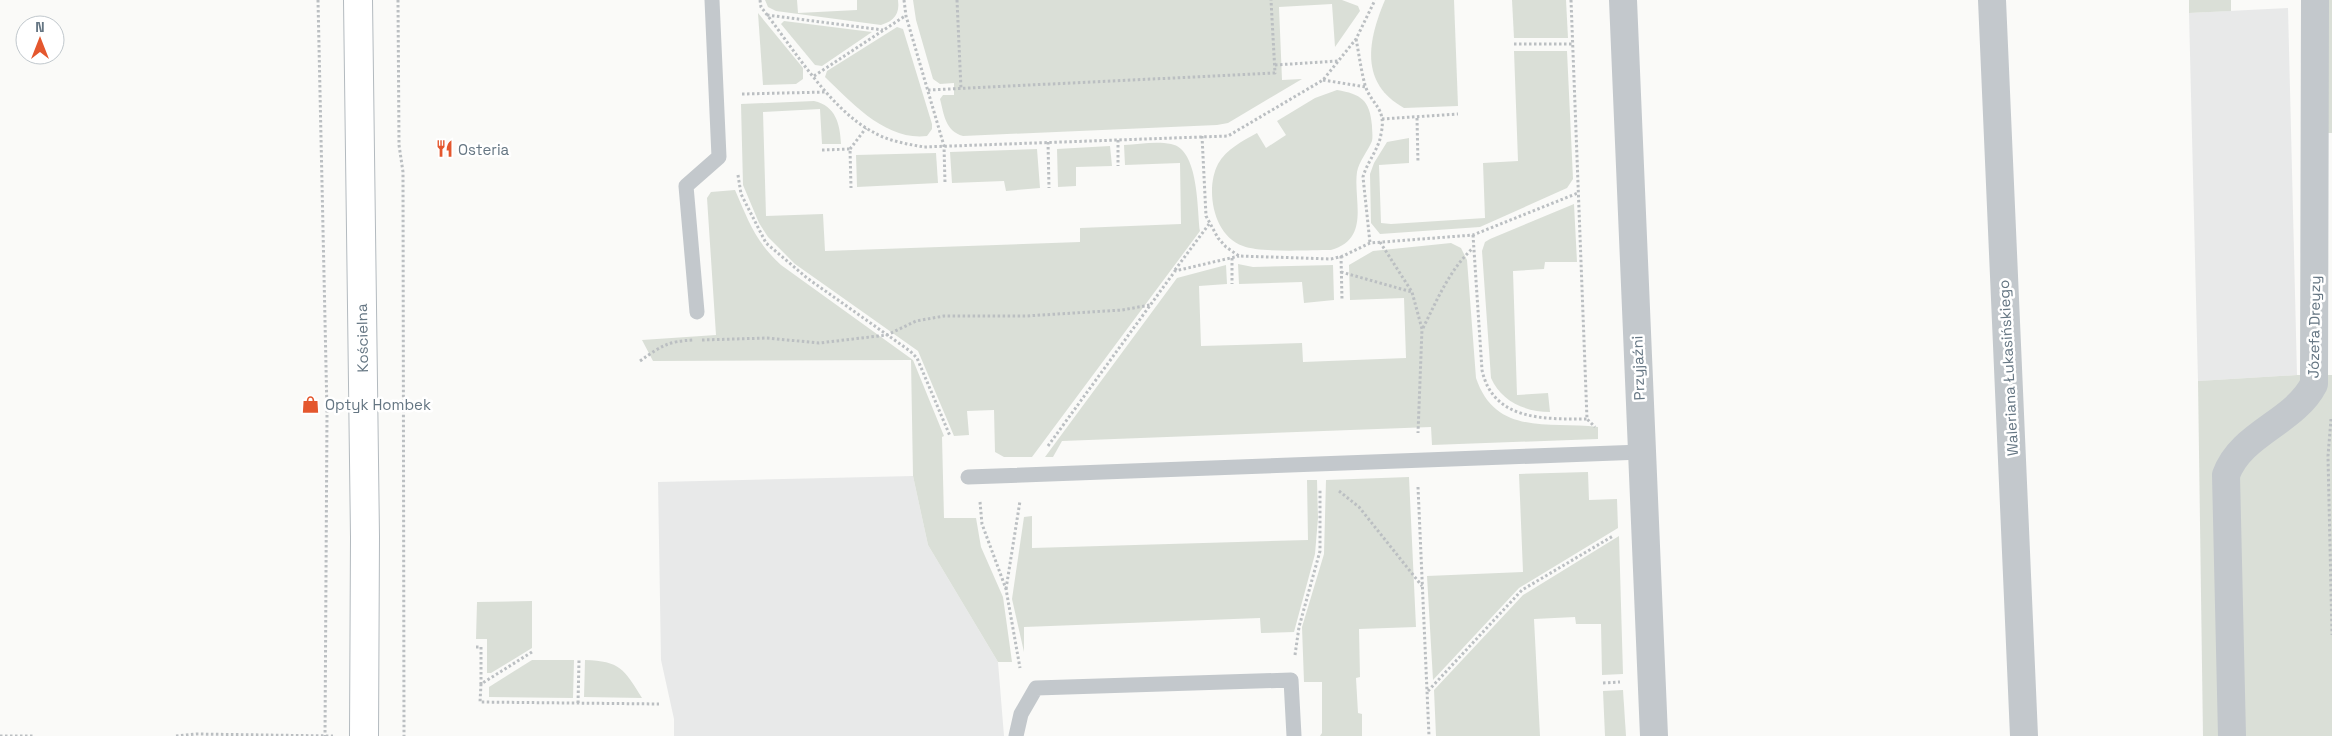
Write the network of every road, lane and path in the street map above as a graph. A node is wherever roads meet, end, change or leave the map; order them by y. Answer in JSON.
{"nodes":[{"id":1,"x":318,"y":0,"type":"edge"},
{"id":2,"x":358,"y":0,"type":"edge"},
{"id":3,"x":398,"y":0,"type":"edge"},
{"id":4,"x":712,"y":0,"type":"edge"},
{"id":5,"x":760,"y":0,"type":"edge"},
{"id":6,"x":904,"y":0,"type":"edge"},
{"id":7,"x":957,"y":0,"type":"edge"},
{"id":8,"x":1271,"y":0,"type":"edge"},
{"id":9,"x":1376,"y":0,"type":"edge"},
{"id":10,"x":1571,"y":0,"type":"edge"},
{"id":11,"x":1623,"y":0,"type":"edge"},
{"id":12,"x":1992,"y":0,"type":"edge"},
{"id":13,"x":2315,"y":0,"type":"edge"},
{"id":14,"x":766,"y":14,"type":"junction"},
{"id":15,"x":906,"y":16,"type":"junction"},
{"id":16,"x":883,"y":30,"type":"junction"},
{"id":17,"x":1356,"y":39,"type":"junction"},
{"id":18,"x":1514,"y":44,"type":"dead end"},
{"id":19,"x":1572,"y":44,"type":"junction"},
{"id":20,"x":1339,"y":61,"type":"junction"},
{"id":21,"x":1275,"y":65,"type":"junction"},
{"id":22,"x":814,"y":76,"type":"junction"},
{"id":23,"x":1323,"y":80,"type":"junction"},
{"id":24,"x":1366,"y":87,"type":"junction"},
{"id":25,"x":961,"y":88,"type":"junction"},
{"id":26,"x":928,"y":90,"type":"junction"},
{"id":27,"x":826,"y":92,"type":"junction"},
{"id":28,"x":716,"y":95,"type":"junction"},
{"id":29,"x":1458,"y":114,"type":"dead end"},
{"id":30,"x":1417,"y":118,"type":"junction"},
{"id":31,"x":1382,"y":119,"type":"junction"},
{"id":32,"x":866,"y":128,"type":"junction"},
{"id":33,"x":1202,"y":136,"type":"junction"},
{"id":34,"x":1118,"y":140,"type":"junction"},
{"id":35,"x":1048,"y":142,"type":"junction"},
{"id":36,"x":944,"y":146,"type":"junction"},
{"id":37,"x":850,"y":148,"type":"junction"},
{"id":38,"x":822,"y":150,"type":"dead end"},
{"id":39,"x":1418,"y":163,"type":"dead end"},
{"id":40,"x":1118,"y":166,"type":"dead end"},
{"id":41,"x":738,"y":167,"type":"dead end"},
{"id":42,"x":944,"y":183,"type":"dead end"},
{"id":43,"x":851,"y":188,"type":"dead end"},
{"id":44,"x":1049,"y":188,"type":"dead end"},
{"id":45,"x":1578,"y":193,"type":"junction"},
{"id":46,"x":1209,"y":224,"type":"junction"},
{"id":47,"x":1472,"y":236,"type":"junction"},
{"id":48,"x":1380,"y":242,"type":"junction"},
{"id":49,"x":1370,"y":243,"type":"junction"},
{"id":50,"x":1473,"y":248,"type":"junction"},
{"id":51,"x":1238,"y":256,"type":"junction"},
{"id":52,"x":1341,"y":256,"type":"junction"},
{"id":53,"x":1232,"y":258,"type":"junction"},
{"id":54,"x":1175,"y":271,"type":"junction"},
{"id":55,"x":1341,"y":272,"type":"junction"},
{"id":56,"x":1232,"y":284,"type":"dead end"},
{"id":57,"x":1412,"y":292,"type":"junction"},
{"id":58,"x":1342,"y":300,"type":"dead end"},
{"id":59,"x":1150,"y":305,"type":"junction"},
{"id":60,"x":697,"y":312,"type":"dead end"},
{"id":61,"x":1422,"y":328,"type":"junction"},
{"id":62,"x":887,"y":335,"type":"junction"},
{"id":63,"x":640,"y":361,"type":"dead end"},
{"id":64,"x":1587,"y":418,"type":"junction"},
{"id":65,"x":2331,"y":418,"type":"dead end"},
{"id":66,"x":950,"y":436,"type":"dead end"},
{"id":67,"x":1632,"y":453,"type":"junction"},
{"id":68,"x":1417,"y":461,"type":"junction"},
{"id":69,"x":1027,"y":475,"type":"junction"},
{"id":70,"x":972,"y":477,"type":"joint"},
{"id":71,"x":1320,"y":486,"type":"dead end"},
{"id":72,"x":1336,"y":488,"type":"dead end"},
{"id":73,"x":1021,"y":499,"type":"dead end"},
{"id":74,"x":1615,"y":534,"type":"dead end"},
{"id":75,"x":1422,"y":586,"type":"junction"},
{"id":76,"x":1006,"y":589,"type":"junction"},
{"id":77,"x":2332,"y":635,"type":"edge"},
{"id":78,"x":476,"y":647,"type":"dead end"},
{"id":79,"x":532,"y":652,"type":"dead end"},
{"id":80,"x":579,"y":660,"type":"dead end"},
{"id":81,"x":1291,"y":680,"type":"junction"},
{"id":82,"x":481,"y":684,"type":"junction"},
{"id":83,"x":1036,"y":688,"type":"junction"},
{"id":84,"x":1427,"y":691,"type":"junction"},
{"id":85,"x":578,"y":703,"type":"junction"},
{"id":86,"x":659,"y":704,"type":"dead end"},
{"id":87,"x":0,"y":736,"type":"edge"},
{"id":88,"x":33,"y":736,"type":"edge"},
{"id":89,"x":176,"y":736,"type":"edge"},
{"id":90,"x":325,"y":736,"type":"edge"},
{"id":91,"x":333,"y":736,"type":"edge"},
{"id":92,"x":364,"y":736,"type":"edge"},
{"id":93,"x":404,"y":736,"type":"edge"},
{"id":94,"x":1016,"y":736,"type":"edge"},
{"id":95,"x":1294,"y":736,"type":"edge"},
{"id":96,"x":1429,"y":736,"type":"edge"},
{"id":97,"x":1654,"y":736,"type":"edge"},
{"id":98,"x":2024,"y":736,"type":"edge"},
{"id":99,"x":2232,"y":736,"type":"edge"}],
"edges":[{"from":1,"to":90,"type":"path"},
{"from":2,"to":92,"type":"street","name":"Kościelna"},
{"from":3,"to":93,"type":"path"},
{"from":4,"to":28,"type":"lane"},
{"from":5,"to":14,"type":"path"},
{"from":6,"to":15,"type":"path"},
{"from":7,"to":25,"type":"path"},
{"from":8,"to":21,"type":"path"},
{"from":9,"to":17,"type":"path"},
{"from":10,"to":19,"type":"path"},
{"from":11,"to":67,"type":"street","name":"Przyjaźni"},
{"from":12,"to":98,"type":"street","name":"Waleriana Łukasińskiego"},
{"from":13,"to":99,"type":"street","name":"Józefa Dreyzy"},
{"from":14,"to":16,"type":"path"},
{"from":14,"to":22,"type":"path"},
{"from":15,"to":16,"type":"path"},
{"from":15,"to":26,"type":"path"},
{"from":16,"to":22,"type":"path"},
{"from":17,"to":20,"type":"path"},
{"from":17,"to":24,"type":"path"},
{"from":18,"to":19,"type":"path"},
{"from":19,"to":45,"type":"path"},
{"from":20,"to":21,"type":"path"},
{"from":20,"to":23,"type":"path"},
{"from":21,"to":25,"type":"path"},
{"from":22,"to":27,"type":"path"},
{"from":23,"to":24,"type":"path"},
{"from":23,"to":33,"type":"path"},
{"from":24,"to":31,"type":"path"},
{"from":25,"to":26,"type":"path"},
{"from":26,"to":36,"type":"path"},
{"from":27,"to":28,"type":"path"},
{"from":27,"to":32,"type":"path"},
{"from":28,"to":60,"type":"lane"},
{"from":29,"to":30,"type":"path"},
{"from":30,"to":31,"type":"path"},
{"from":30,"to":39,"type":"path"},
{"from":31,"to":49,"type":"path"},
{"from":32,"to":36,"type":"path"},
{"from":32,"to":37,"type":"path"},
{"from":33,"to":34,"type":"path"},
{"from":33,"to":46,"type":"path"},
{"from":34,"to":35,"type":"path"},
{"from":34,"to":40,"type":"path"},
{"from":35,"to":36,"type":"path"},
{"from":35,"to":44,"type":"path"},
{"from":36,"to":42,"type":"path"},
{"from":37,"to":38,"type":"path"},
{"from":37,"to":43,"type":"path"},
{"from":41,"to":62,"type":"path"},
{"from":45,"to":47,"type":"path"},
{"from":45,"to":64,"type":"path"},
{"from":46,"to":51,"type":"path"},
{"from":46,"to":54,"type":"path"},
{"from":47,"to":48,"type":"path"},
{"from":47,"to":50,"type":"path"},
{"from":48,"to":49,"type":"path"},
{"from":48,"to":57,"type":"path"},
{"from":49,"to":52,"type":"path"},
{"from":50,"to":61,"type":"path"},
{"from":50,"to":64,"type":"path"},
{"from":51,"to":52,"type":"path"},
{"from":51,"to":53,"type":"path"},
{"from":52,"to":55,"type":"path"},
{"from":53,"to":54,"type":"path"},
{"from":53,"to":56,"type":"path"},
{"from":54,"to":59,"type":"path"},
{"from":55,"to":57,"type":"path"},
{"from":55,"to":58,"type":"path"},
{"from":57,"to":61,"type":"path"},
{"from":59,"to":62,"type":"path"},
{"from":59,"to":69,"type":"path"},
{"from":61,"to":68,"type":"path"},
{"from":62,"to":63,"type":"path"},
{"from":62,"to":66,"type":"path"},
{"from":64,"to":67,"type":"path"},
{"from":65,"to":77,"type":"path"},
{"from":67,"to":68,"type":"lane"},
{"from":67,"to":97,"type":"street","name":"Przyjaźni"},
{"from":68,"to":69,"type":"lane"},
{"from":68,"to":75,"type":"path"},
{"from":69,"to":70,"type":"lane"},
{"from":70,"to":76,"type":"path"},
{"from":71,"to":81,"type":"path"},
{"from":72,"to":75,"type":"path"},
{"from":73,"to":76,"type":"path"},
{"from":74,"to":84,"type":"path"},
{"from":75,"to":84,"type":"path"},
{"from":76,"to":83,"type":"path"},
{"from":78,"to":82,"type":"path"},
{"from":79,"to":82,"type":"path"},
{"from":80,"to":85,"type":"path"},
{"from":81,"to":83,"type":"lane"},
{"from":81,"to":95,"type":"lane"},
{"from":82,"to":85,"type":"path"},
{"from":83,"to":94,"type":"lane"},
{"from":84,"to":96,"type":"path"},
{"from":85,"to":86,"type":"path"},
{"from":87,"to":88,"type":"path"},
{"from":89,"to":90,"type":"path"},
{"from":90,"to":91,"type":"path"}]}
